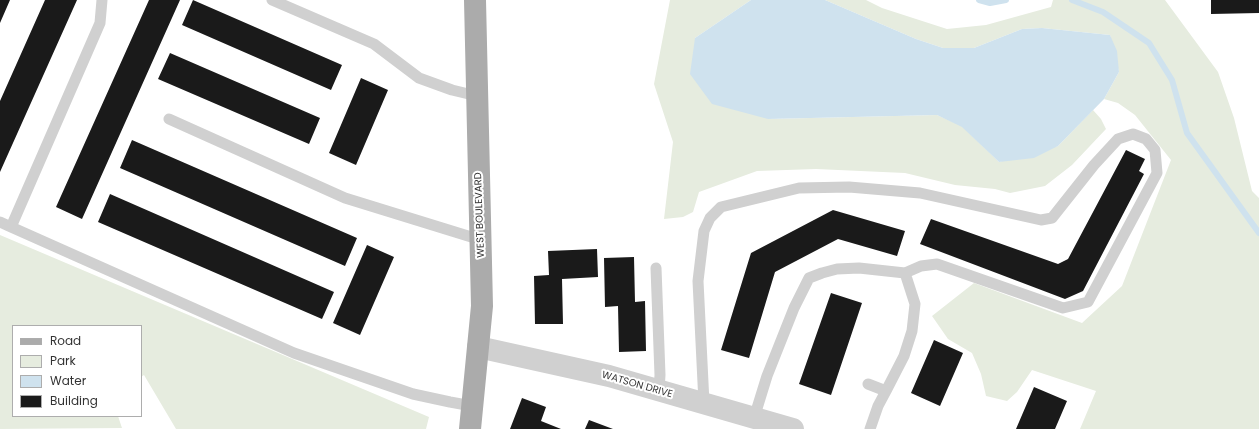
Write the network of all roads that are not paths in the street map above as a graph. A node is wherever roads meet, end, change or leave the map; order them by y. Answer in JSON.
{"nodes":[{"id":1,"x":102,"y":0,"type":"edge"},
{"id":2,"x":272,"y":0,"type":"edge"},
{"id":3,"x":475,"y":0,"type":"edge"},
{"id":4,"x":477,"y":96,"type":"junction"},
{"id":5,"x":169,"y":119,"type":"dead end"},
{"id":6,"x":0,"y":222,"type":"edge"},
{"id":7,"x":11,"y":227,"type":"junction"},
{"id":8,"x":481,"y":240,"type":"junction"},
{"id":9,"x":656,"y":268,"type":"dead end"},
{"id":10,"x":905,"y":273,"type":"junction"},
{"id":11,"x":478,"y":347,"type":"junction"},
{"id":12,"x":868,"y":384,"type":"dead end"},
{"id":13,"x":659,"y":390,"type":"junction"},
{"id":14,"x":886,"y":391,"type":"junction"},
{"id":15,"x":704,"y":403,"type":"junction"},
{"id":16,"x":472,"y":406,"type":"junction"},
{"id":17,"x":754,"y":418,"type":"junction"},
{"id":18,"x":470,"y":429,"type":"edge"},
{"id":19,"x":793,"y":429,"type":"edge"},
{"id":20,"x":870,"y":429,"type":"edge"}],
"edges":[{"from":1,"to":7,"type":"lane"},
{"from":2,"to":4,"type":"lane"},
{"from":3,"to":4,"type":"main road","name":"WEST BOULEVARD"},
{"from":4,"to":8,"type":"main road","name":"WEST BOULEVARD"},
{"from":5,"to":8,"type":"lane"},
{"from":6,"to":7,"type":"lane"},
{"from":7,"to":16,"type":"lane"},
{"from":8,"to":11,"type":"main road","name":"WEST BOULEVARD"},
{"from":9,"to":13,"type":"lane"},
{"from":10,"to":14,"type":"lane"},
{"from":10,"to":15,"type":"lane"},
{"from":10,"to":17,"type":"lane"},
{"from":11,"to":13,"type":"street","name":"WATSON DRIVE"},
{"from":11,"to":16,"type":"main road","name":"WEST BOULEVARD"},
{"from":12,"to":14,"type":"lane"},
{"from":13,"to":15,"type":"street","name":"WATSON DRIVE"},
{"from":14,"to":20,"type":"lane"},
{"from":15,"to":17,"type":"street","name":"WATSON DRIVE"},
{"from":16,"to":18,"type":"main road","name":"WEST BOULEVARD"},
{"from":17,"to":19,"type":"street","name":"WATSON DRIVE"}]}
